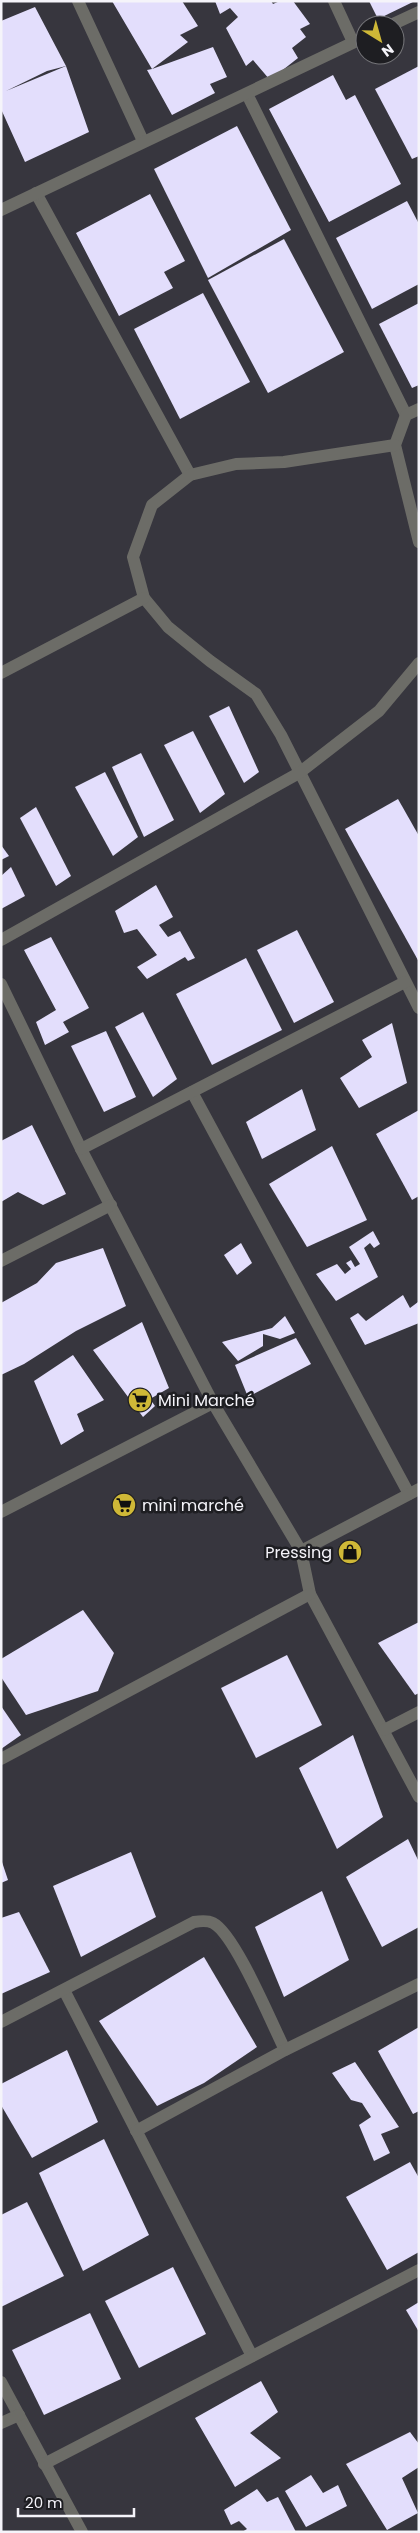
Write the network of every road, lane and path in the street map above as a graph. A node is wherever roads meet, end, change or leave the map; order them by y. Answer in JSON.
{"nodes":[{"id":1,"x":78,"y":1,"type":"edge"},
{"id":2,"x":334,"y":1,"type":"edge"},
{"id":3,"x":419,"y":12,"type":"edge"},
{"id":4,"x":405,"y":18,"type":"edge"},
{"id":5,"x":355,"y":34,"type":"edge"},
{"id":6,"x":355,"y":42,"type":"edge"},
{"id":7,"x":247,"y":94,"type":"junction"},
{"id":8,"x":143,"y":141,"type":"junction"},
{"id":9,"x":36,"y":193,"type":"junction"},
{"id":10,"x":1,"y":210,"type":"edge"},
{"id":11,"x":419,"y":409,"type":"edge"},
{"id":12,"x":406,"y":415,"type":"junction"},
{"id":13,"x":395,"y":445,"type":"junction"},
{"id":14,"x":190,"y":475,"type":"junction"},
{"id":15,"x":419,"y":542,"type":"edge"},
{"id":16,"x":144,"y":598,"type":"junction"},
{"id":17,"x":419,"y":664,"type":"edge"},
{"id":18,"x":1,"y":672,"type":"edge"},
{"id":19,"x":299,"y":773,"type":"junction"},
{"id":20,"x":1,"y":940,"type":"edge"},
{"id":21,"x":405,"y":982,"type":"junction"},
{"id":22,"x":3,"y":991,"type":"edge"},
{"id":23,"x":419,"y":1008,"type":"edge"},
{"id":24,"x":192,"y":1092,"type":"junction"},
{"id":25,"x":81,"y":1149,"type":"junction"},
{"id":26,"x":110,"y":1204,"type":"junction"},
{"id":27,"x":1,"y":1261,"type":"edge"},
{"id":28,"x":214,"y":1403,"type":"junction"},
{"id":29,"x":414,"y":1491,"type":"edge"},
{"id":30,"x":1,"y":1512,"type":"edge"},
{"id":31,"x":300,"y":1551,"type":"junction"},
{"id":32,"x":310,"y":1594,"type":"junction"},
{"id":33,"x":419,"y":1712,"type":"edge"},
{"id":34,"x":384,"y":1730,"type":"junction"},
{"id":35,"x":1,"y":1759,"type":"edge"},
{"id":36,"x":419,"y":1797,"type":"edge"},
{"id":37,"x":419,"y":1984,"type":"edge"},
{"id":38,"x":64,"y":1990,"type":"junction"},
{"id":39,"x":1,"y":2022,"type":"edge"},
{"id":40,"x":286,"y":2050,"type":"junction"},
{"id":41,"x":136,"y":2131,"type":"junction"},
{"id":42,"x":419,"y":2270,"type":"edge"},
{"id":43,"x":252,"y":2356,"type":"junction"},
{"id":44,"x":1,"y":2382,"type":"edge"},
{"id":45,"x":18,"y":2415,"type":"junction"},
{"id":46,"x":1,"y":2423,"type":"edge"},
{"id":47,"x":44,"y":2464,"type":"junction"},
{"id":48,"x":82,"y":2532,"type":"edge"}],
"edges":[{"from":1,"to":8,"type":"street"},
{"from":2,"to":5,"type":"street"},
{"from":3,"to":4,"type":"street"},
{"from":6,"to":7,"type":"street"},
{"from":7,"to":8,"type":"street"},
{"from":7,"to":12,"type":"street"},
{"from":8,"to":9,"type":"street"},
{"from":9,"to":10,"type":"street"},
{"from":9,"to":14,"type":"street"},
{"from":11,"to":12,"type":"street"},
{"from":12,"to":13,"type":"street"},
{"from":13,"to":14,"type":"street"},
{"from":13,"to":15,"type":"street"},
{"from":14,"to":16,"type":"street"},
{"from":16,"to":18,"type":"street"},
{"from":16,"to":19,"type":"street"},
{"from":17,"to":19,"type":"street"},
{"from":19,"to":20,"type":"street"},
{"from":19,"to":21,"type":"street"},
{"from":21,"to":23,"type":"street"},
{"from":21,"to":24,"type":"street"},
{"from":22,"to":25,"type":"street"},
{"from":24,"to":25,"type":"street"},
{"from":24,"to":29,"type":"street"},
{"from":25,"to":26,"type":"street"},
{"from":26,"to":27,"type":"street"},
{"from":26,"to":28,"type":"street"},
{"from":28,"to":30,"type":"street"},
{"from":28,"to":31,"type":"street"},
{"from":29,"to":31,"type":"street"},
{"from":31,"to":32,"type":"street"},
{"from":32,"to":34,"type":"street"},
{"from":32,"to":35,"type":"street"},
{"from":33,"to":34,"type":"street"},
{"from":34,"to":36,"type":"street"},
{"from":37,"to":40,"type":"street"},
{"from":38,"to":39,"type":"street"},
{"from":38,"to":40,"type":"street"},
{"from":38,"to":41,"type":"street"},
{"from":40,"to":41,"type":"street"},
{"from":41,"to":43,"type":"street"},
{"from":42,"to":43,"type":"street"},
{"from":43,"to":47,"type":"street"},
{"from":44,"to":45,"type":"street"},
{"from":45,"to":46,"type":"street"},
{"from":45,"to":47,"type":"street"},
{"from":47,"to":48,"type":"street"}]}
